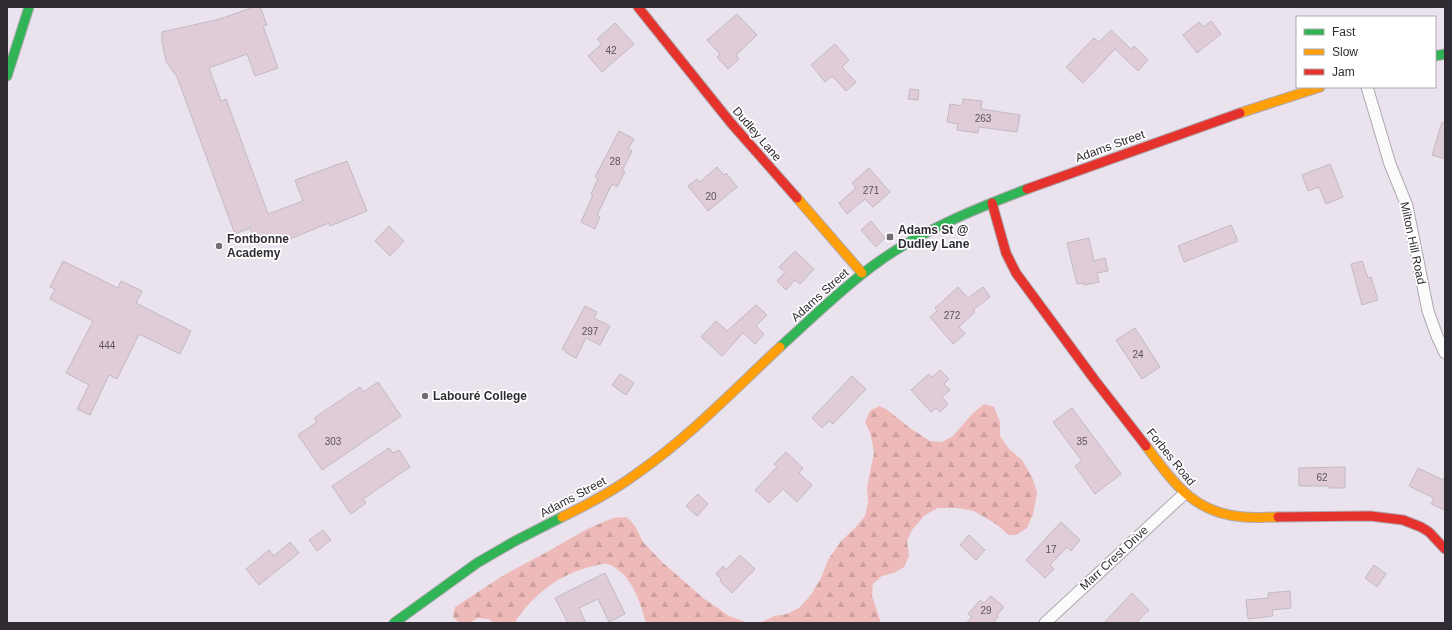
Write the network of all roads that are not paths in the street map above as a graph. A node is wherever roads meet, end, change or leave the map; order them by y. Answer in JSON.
{"nodes":[{"id":1,"x":29,"y":7,"type":"edge"},
{"id":2,"x":638,"y":7,"type":"edge"},
{"id":3,"x":7,"y":76,"type":"edge"},
{"id":4,"x":1317,"y":88,"type":"edge"},
{"id":5,"x":1367,"y":88,"type":"edge"},
{"id":6,"x":992,"y":203,"type":"junction"},
{"id":7,"x":862,"y":273,"type":"junction"},
{"id":8,"x":1445,"y":353,"type":"edge"},
{"id":9,"x":1184,"y":494,"type":"junction"},
{"id":10,"x":1445,"y":549,"type":"edge"},
{"id":11,"x":394,"y":623,"type":"edge"},
{"id":12,"x":1045,"y":623,"type":"edge"}],
"edges":[{"from":1,"to":3,"type":"main road"},
{"from":2,"to":7,"type":"main road","name":"Dudley Lane"},
{"from":4,"to":6,"type":"main road","name":"Adams Street"},
{"from":5,"to":8,"type":"street","name":"Milton Hill Road"},
{"from":6,"to":7,"type":"main road","name":"Adams Street"},
{"from":6,"to":9,"type":"main road","name":"Forbes Road"},
{"from":7,"to":11,"type":"main road","name":"Adams Street"},
{"from":9,"to":10,"type":"main road","name":"Forbes Road"},
{"from":9,"to":12,"type":"street","name":"Marr Crest Drive"}]}
